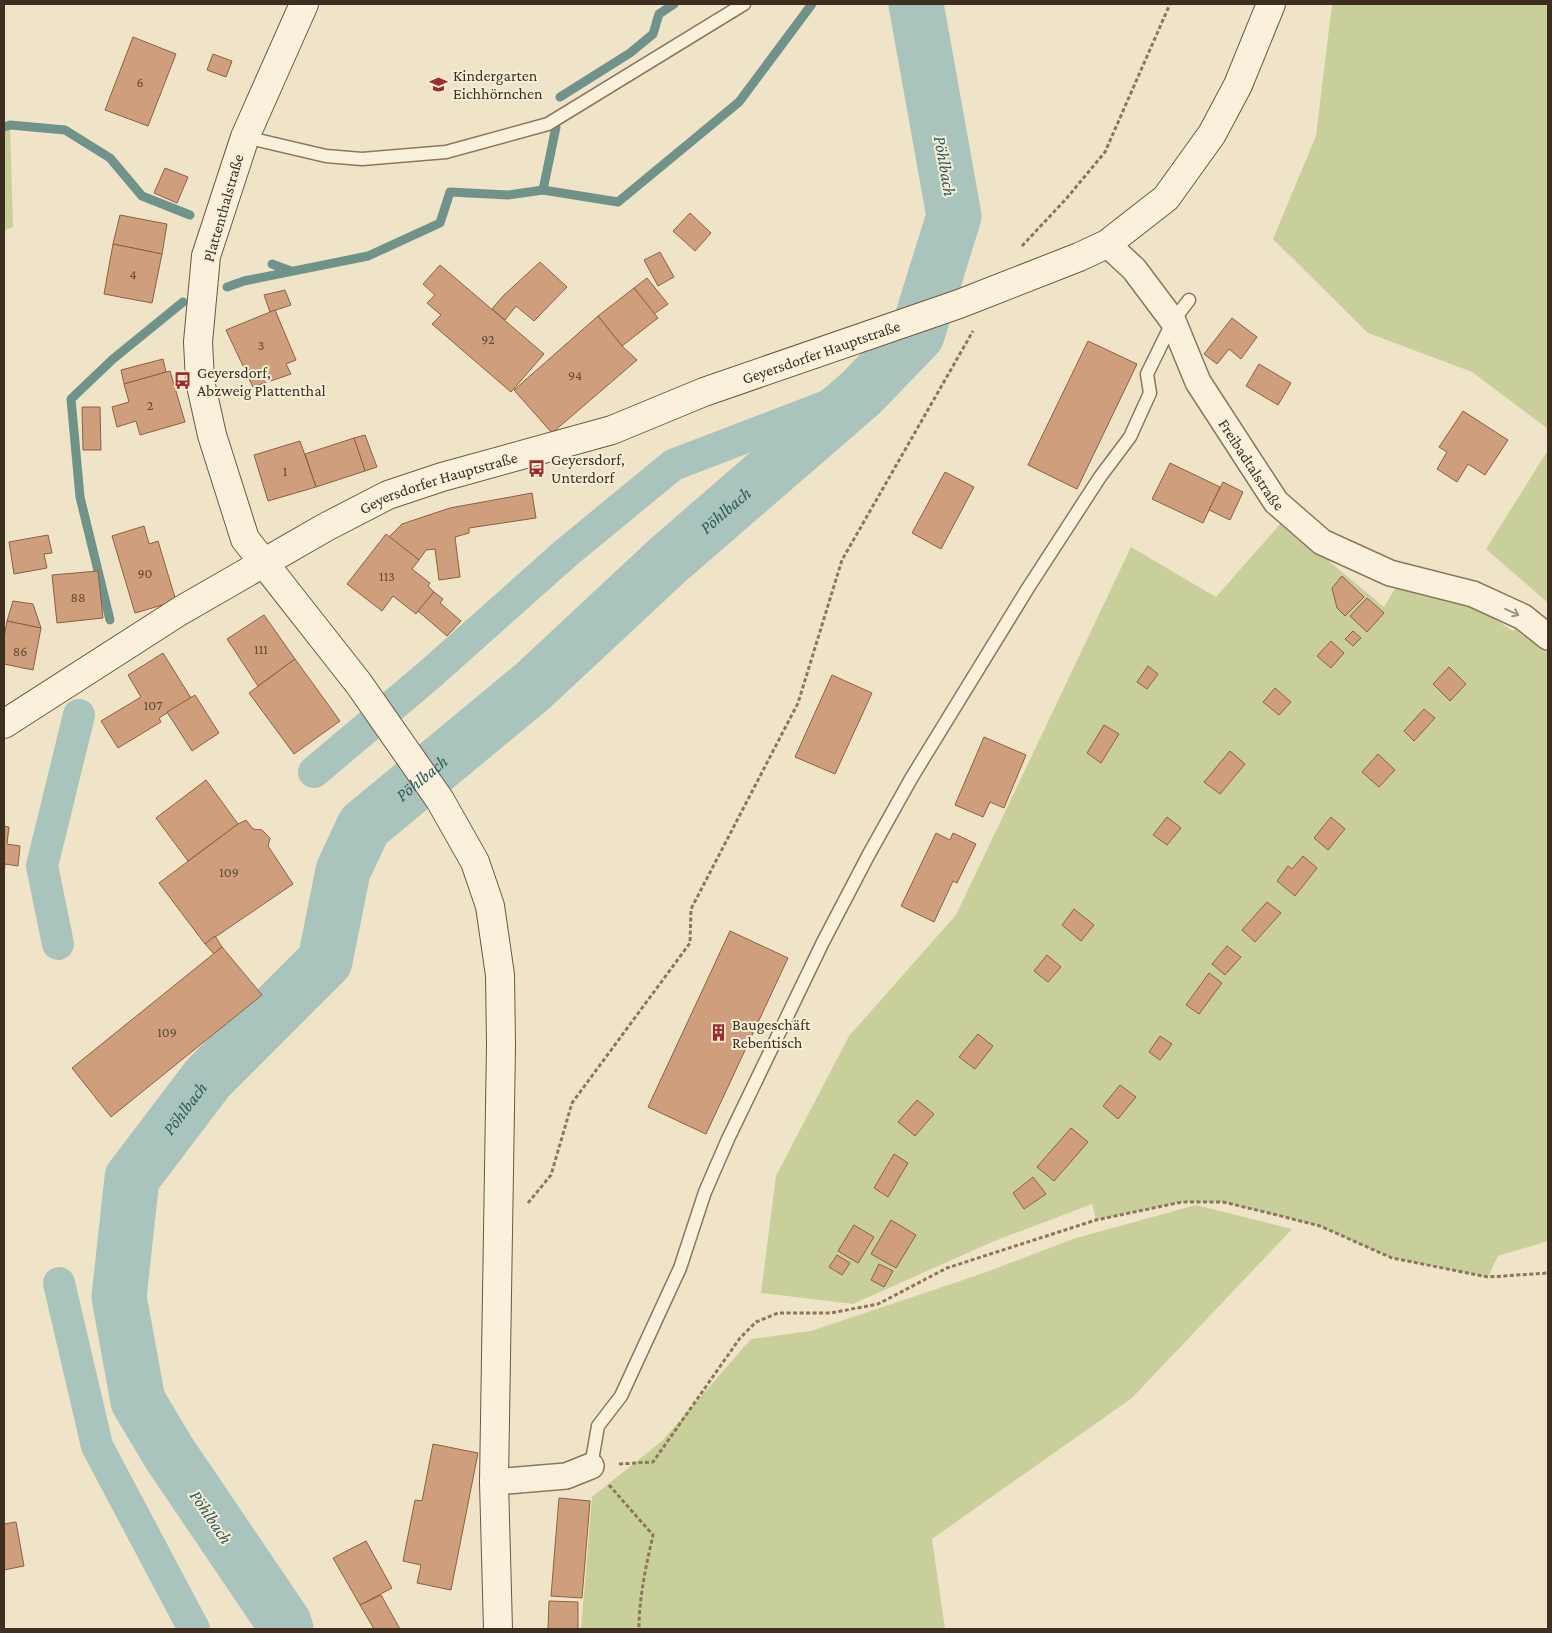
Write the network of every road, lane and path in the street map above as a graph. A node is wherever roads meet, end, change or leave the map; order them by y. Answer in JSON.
{"nodes":[{"id":1,"x":304,"y":4,"type":"edge"},
{"id":2,"x":744,"y":4,"type":"edge"},
{"id":3,"x":1170,"y":4,"type":"edge"},
{"id":4,"x":1271,"y":4,"type":"edge"},
{"id":5,"x":245,"y":137,"type":"junction"},
{"id":6,"x":1107,"y":244,"type":"junction"},
{"id":7,"x":1002,"y":286,"type":"junction"},
{"id":8,"x":1189,"y":300,"type":"dead end"},
{"id":9,"x":1174,"y":321,"type":"junction"},
{"id":10,"x":977,"y":325,"type":"dead end"},
{"id":11,"x":264,"y":563,"type":"junction"},
{"id":12,"x":1548,"y":637,"type":"edge"},
{"id":13,"x":4,"y":724,"type":"edge"},
{"id":14,"x":526,"y":1206,"type":"dead end"},
{"id":15,"x":1548,"y":1273,"type":"edge"},
{"id":16,"x":591,"y":1466,"type":"junction"},
{"id":17,"x":494,"y":1482,"type":"junction"},
{"id":18,"x":498,"y":1629,"type":"edge"},
{"id":19,"x":639,"y":1629,"type":"edge"}],
"edges":[{"from":1,"to":5,"type":"main road","name":"Plattenthalstraße"},
{"from":2,"to":5,"type":"lane"},
{"from":3,"to":7,"type":"path"},
{"from":4,"to":6,"type":"main road","name":"Geyersdorfer Hauptstraße"},
{"from":5,"to":11,"type":"main road","name":"Plattenthalstraße"},
{"from":6,"to":7,"type":"main road","name":"Geyersdorfer Hauptstraße"},
{"from":6,"to":9,"type":"street","name":"Freibadtalstraße"},
{"from":7,"to":11,"type":"main road","name":"Geyersdorfer Hauptstraße"},
{"from":8,"to":9,"type":"lane"},
{"from":9,"to":12,"type":"street","name":"Freibadtalstraße","one_way":true},
{"from":9,"to":16,"type":"lane"},
{"from":10,"to":14,"type":"path"},
{"from":11,"to":13,"type":"main road","name":"Geyersdorfer Hauptstraße"},
{"from":11,"to":17,"type":"main road","name":"Plattenthalstraße"},
{"from":15,"to":16,"type":"path"},
{"from":16,"to":17,"type":"street"},
{"from":16,"to":19,"type":"path"},
{"from":17,"to":18,"type":"main road","name":"Plattenthalstraße"}]}
